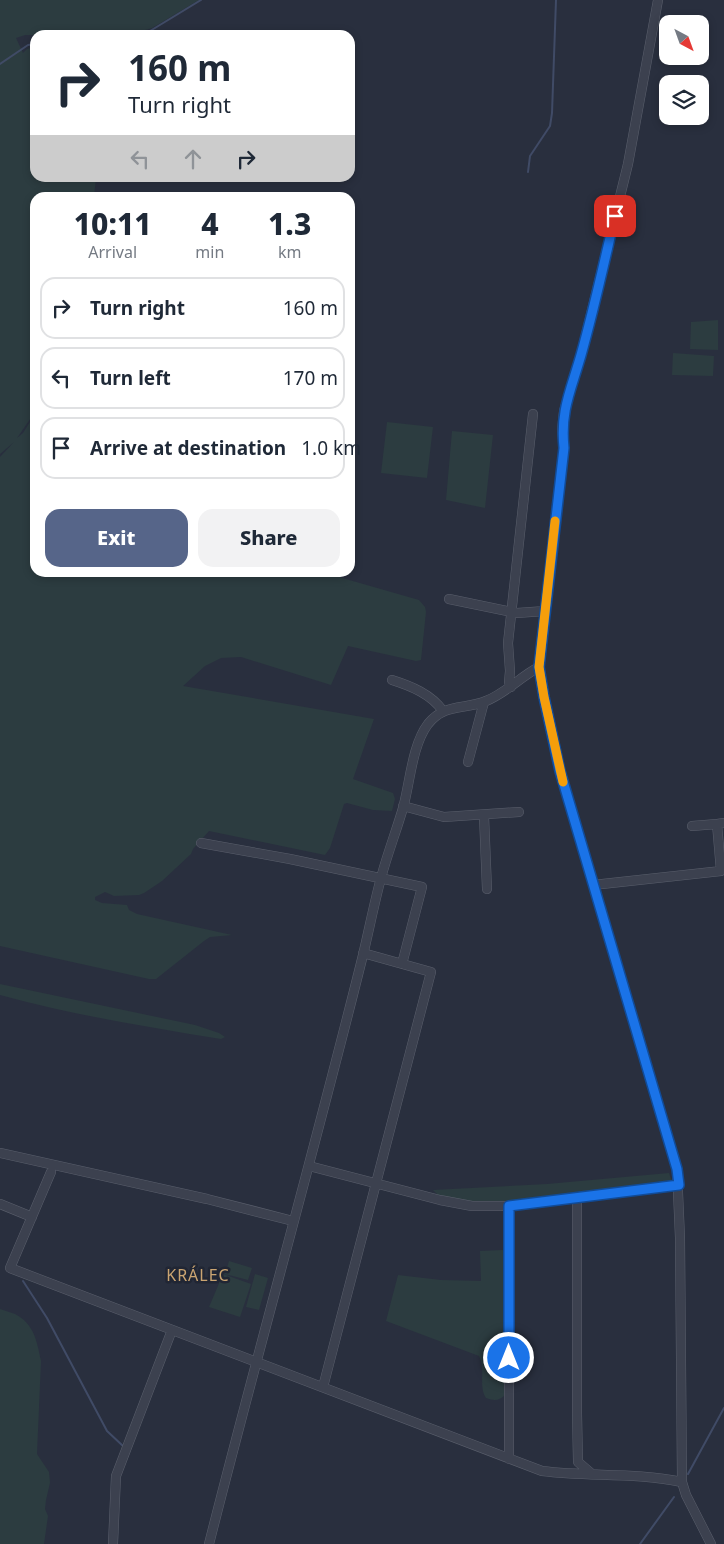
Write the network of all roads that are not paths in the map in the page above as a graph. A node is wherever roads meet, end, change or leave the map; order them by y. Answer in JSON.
{"nodes":[{"id":1,"x":658,"y":0,"type":"edge"},
{"id":2,"x":533,"y":414,"type":"dead end"},
{"id":3,"x":449,"y":598,"type":"dead end"},
{"id":4,"x":545,"y":611,"type":"junction"},
{"id":5,"x":511,"y":612,"type":"junction"},
{"id":6,"x":539,"y":667,"type":"junction"},
{"id":7,"x":392,"y":680,"type":"dead end"},
{"id":8,"x":512,"y":687,"type":"junction"},
{"id":9,"x":484,"y":702,"type":"junction"},
{"id":10,"x":443,"y":711,"type":"junction"},
{"id":11,"x":468,"y":762,"type":"dead end"},
{"id":12,"x":403,"y":806,"type":"junction"},
{"id":13,"x":519,"y":812,"type":"dead end"},
{"id":14,"x":484,"y":816,"type":"junction"},
{"id":15,"x":721,"y":823,"type":"edge"},
{"id":16,"x":692,"y":826,"type":"dead end"},
{"id":17,"x":201,"y":843,"type":"dead end"},
{"id":18,"x":381,"y":877,"type":"junction"},
{"id":19,"x":593,"y":885,"type":"junction"},
{"id":20,"x":487,"y":889,"type":"dead end"},
{"id":21,"x":363,"y":953,"type":"junction"},
{"id":22,"x":402,"y":964,"type":"junction"},
{"id":23,"x":0,"y":1153,"type":"edge"},
{"id":24,"x":308,"y":1166,"type":"junction"},
{"id":25,"x":51,"y":1172,"type":"dead end"},
{"id":26,"x":376,"y":1183,"type":"junction"},
{"id":27,"x":679,"y":1185,"type":"junction"},
{"id":28,"x":577,"y":1198,"type":"junction"},
{"id":29,"x":0,"y":1204,"type":"edge"},
{"id":30,"x":509,"y":1206,"type":"junction"},
{"id":31,"x":32,"y":1217,"type":"junction"},
{"id":32,"x":293,"y":1221,"type":"junction"},
{"id":33,"x":172,"y":1330,"type":"junction"},
{"id":34,"x":257,"y":1363,"type":"junction"},
{"id":35,"x":323,"y":1387,"type":"junction"},
{"id":36,"x":509,"y":1459,"type":"junction"},
{"id":37,"x":592,"y":1474,"type":"junction"},
{"id":38,"x":682,"y":1482,"type":"junction"},
{"id":39,"x":113,"y":1544,"type":"edge"},
{"id":40,"x":209,"y":1544,"type":"edge"},
{"id":41,"x":711,"y":1544,"type":"edge"}],
"edges":[{"from":1,"to":4,"type":"street"},
{"from":2,"to":5,"type":"street"},
{"from":3,"to":5,"type":"street"},
{"from":4,"to":5,"type":"street"},
{"from":4,"to":6,"type":"street"},
{"from":5,"to":8,"type":"street"},
{"from":6,"to":8,"type":"street"},
{"from":6,"to":19,"type":"street"},
{"from":7,"to":10,"type":"street"},
{"from":8,"to":9,"type":"street"},
{"from":9,"to":10,"type":"street"},
{"from":9,"to":11,"type":"street"},
{"from":10,"to":12,"type":"street"},
{"from":12,"to":14,"type":"street"},
{"from":12,"to":18,"type":"street"},
{"from":13,"to":14,"type":"street"},
{"from":14,"to":20,"type":"street"},
{"from":15,"to":16,"type":"street"},
{"from":15,"to":19,"type":"street"},
{"from":17,"to":18,"type":"street"},
{"from":18,"to":21,"type":"street"},
{"from":18,"to":22,"type":"street"},
{"from":19,"to":27,"type":"street"},
{"from":21,"to":22,"type":"street"},
{"from":21,"to":24,"type":"street"},
{"from":22,"to":26,"type":"street"},
{"from":23,"to":32,"type":"street"},
{"from":24,"to":26,"type":"street"},
{"from":24,"to":32,"type":"street"},
{"from":25,"to":31,"type":"street"},
{"from":26,"to":30,"type":"street"},
{"from":26,"to":35,"type":"street"},
{"from":27,"to":28,"type":"street"},
{"from":27,"to":38,"type":"street"},
{"from":28,"to":30,"type":"street"},
{"from":28,"to":37,"type":"street"},
{"from":29,"to":31,"type":"street"},
{"from":30,"to":36,"type":"street"},
{"from":31,"to":33,"type":"street"},
{"from":32,"to":34,"type":"street"},
{"from":33,"to":34,"type":"street"},
{"from":33,"to":39,"type":"street"},
{"from":34,"to":35,"type":"street"},
{"from":34,"to":40,"type":"street"},
{"from":35,"to":36,"type":"street"},
{"from":36,"to":37,"type":"street"},
{"from":37,"to":38,"type":"street"},
{"from":38,"to":41,"type":"street"}]}
